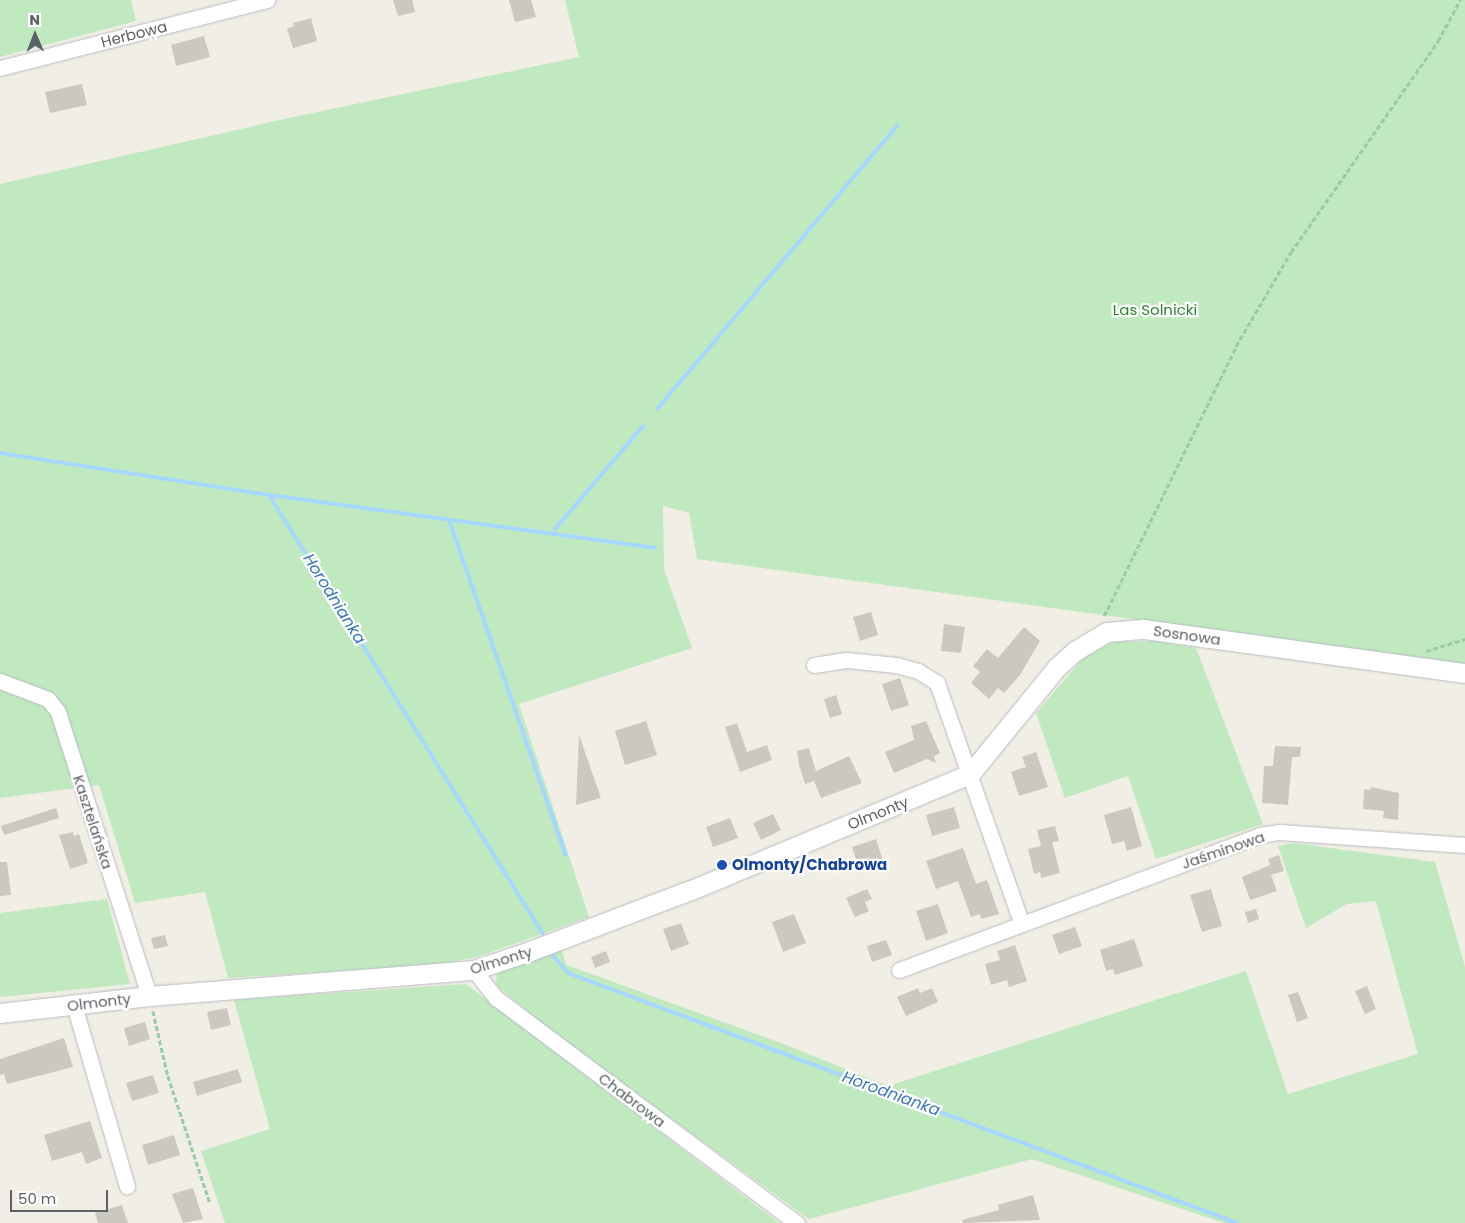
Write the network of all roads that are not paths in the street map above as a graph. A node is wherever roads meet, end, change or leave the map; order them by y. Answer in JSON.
{"nodes":[{"id":1,"x":267,"y":0,"type":"edge"},
{"id":2,"x":0,"y":68,"type":"edge"},
{"id":3,"x":814,"y":665,"type":"dead end"},
{"id":4,"x":1465,"y":673,"type":"edge"},
{"id":5,"x":0,"y":681,"type":"edge"},
{"id":6,"x":970,"y":774,"type":"junction"},
{"id":7,"x":1465,"y":845,"type":"edge"},
{"id":8,"x":1021,"y":922,"type":"junction"},
{"id":9,"x":474,"y":970,"type":"junction"},
{"id":10,"x":899,"y":970,"type":"dead end"},
{"id":11,"x":148,"y":996,"type":"junction"},
{"id":12,"x":74,"y":1005,"type":"junction"},
{"id":13,"x":0,"y":1013,"type":"edge"},
{"id":14,"x":127,"y":1186,"type":"dead end"},
{"id":15,"x":797,"y":1223,"type":"edge"}],
"edges":[{"from":1,"to":2,"type":"street","name":"Herbowa"},
{"from":3,"to":6,"type":"street"},
{"from":4,"to":6,"type":"street","name":"Sosnowa"},
{"from":5,"to":11,"type":"street","name":"Kasztelańska"},
{"from":6,"to":8,"type":"street"},
{"from":6,"to":9,"type":"street","name":"Olmonty"},
{"from":7,"to":8,"type":"street","name":"Jaśminowa"},
{"from":8,"to":10,"type":"street","name":"Jaśminowa"},
{"from":9,"to":11,"type":"street","name":"Olmonty"},
{"from":9,"to":15,"type":"street","name":"Chabrowa"},
{"from":11,"to":12,"type":"street","name":"Olmonty"},
{"from":12,"to":13,"type":"street","name":"Olmonty"},
{"from":12,"to":14,"type":"street"}]}
